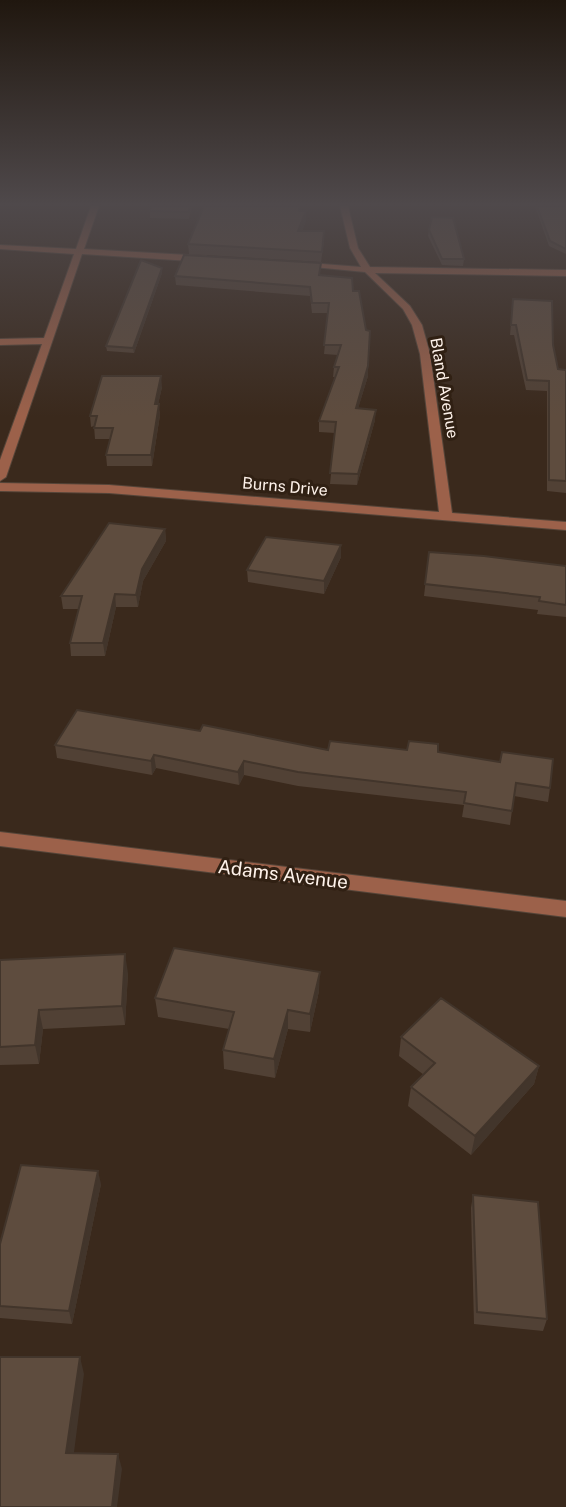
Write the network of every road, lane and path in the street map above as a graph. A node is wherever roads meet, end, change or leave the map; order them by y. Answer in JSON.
{"nodes":[{"id":1,"x":69,"y":276,"type":"edge"},
{"id":2,"x":374,"y":276,"type":"edge"},
{"id":3,"x":46,"y":341,"type":"junction"},
{"id":4,"x":0,"y":342,"type":"edge"},
{"id":5,"x":0,"y":477,"type":"edge"},
{"id":6,"x":0,"y":487,"type":"edge"},
{"id":7,"x":446,"y":516,"type":"junction"},
{"id":8,"x":566,"y":526,"type":"edge"},
{"id":9,"x":0,"y":839,"type":"edge"},
{"id":10,"x":566,"y":909,"type":"edge"}],
"edges":[{"from":1,"to":3,"type":"street"},
{"from":2,"to":7,"type":"street","name":"Bland Avenue"},
{"from":3,"to":4,"type":"street"},
{"from":3,"to":5,"type":"street"},
{"from":6,"to":7,"type":"street","name":"Burns Drive"},
{"from":7,"to":8,"type":"street","name":"Burns Drive"},
{"from":9,"to":10,"type":"street","name":"Adams Avenue"}]}
